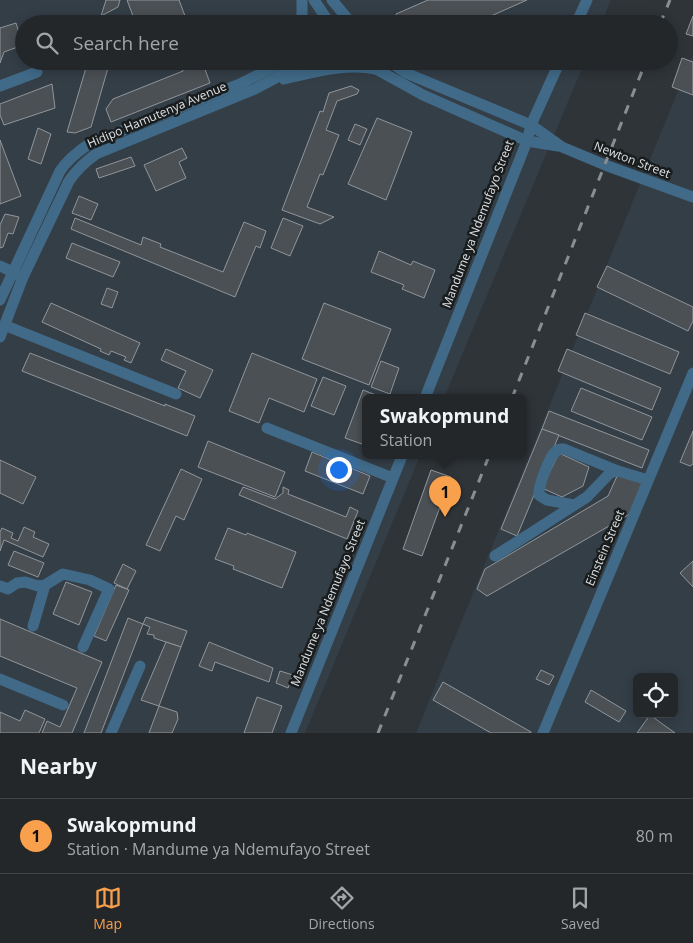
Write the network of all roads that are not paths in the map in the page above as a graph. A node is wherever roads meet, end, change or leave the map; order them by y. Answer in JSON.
{"nodes":[{"id":1,"x":302,"y":0,"type":"edge"},
{"id":2,"x":314,"y":0,"type":"edge"},
{"id":3,"x":332,"y":0,"type":"edge"},
{"id":4,"x":587,"y":0,"type":"edge"},
{"id":5,"x":302,"y":15,"type":"edge"},
{"id":6,"x":324,"y":15,"type":"edge"},
{"id":7,"x":345,"y":15,"type":"edge"},
{"id":8,"x":580,"y":15,"type":"edge"},
{"id":9,"x":266,"y":70,"type":"edge"},
{"id":10,"x":292,"y":70,"type":"edge"},
{"id":11,"x":328,"y":70,"type":"edge"},
{"id":12,"x":380,"y":70,"type":"edge"},
{"id":13,"x":402,"y":70,"type":"edge"},
{"id":14,"x":556,"y":70,"type":"edge"},
{"id":15,"x":37,"y":72,"type":"dead end"},
{"id":16,"x":273,"y":81,"type":"junction"},
{"id":17,"x":0,"y":86,"type":"edge"},
{"id":18,"x":531,"y":125,"type":"junction"},
{"id":19,"x":526,"y":141,"type":"junction"},
{"id":20,"x":562,"y":147,"type":"junction"},
{"id":21,"x":693,"y":197,"type":"edge"},
{"id":22,"x":0,"y":266,"type":"edge"},
{"id":23,"x":12,"y":271,"type":"junction"},
{"id":24,"x":23,"y":277,"type":"junction"},
{"id":25,"x":0,"y":300,"type":"edge"},
{"id":26,"x":4,"y":325,"type":"junction"},
{"id":27,"x":0,"y":336,"type":"edge"},
{"id":28,"x":693,"y":373,"type":"edge"},
{"id":29,"x":176,"y":394,"type":"dead end"},
{"id":30,"x":427,"y":394,"type":"edge"},
{"id":31,"x":267,"y":428,"type":"dead end"},
{"id":32,"x":401,"y":459,"type":"edge"},
{"id":33,"x":618,"y":471,"type":"junction"},
{"id":34,"x":393,"y":478,"type":"junction"},
{"id":35,"x":648,"y":480,"type":"junction"},
{"id":36,"x":574,"y":505,"type":"junction"},
{"id":37,"x":495,"y":556,"type":"dead end"},
{"id":38,"x":45,"y":584,"type":"junction"},
{"id":39,"x":0,"y":586,"type":"edge"},
{"id":40,"x":33,"y":626,"type":"dead end"},
{"id":41,"x":82,"y":647,"type":"dead end"},
{"id":42,"x":140,"y":666,"type":"dead end"},
{"id":43,"x":0,"y":679,"type":"edge"},
{"id":44,"x":63,"y":705,"type":"dead end"},
{"id":45,"x":111,"y":733,"type":"edge"},
{"id":46,"x":291,"y":733,"type":"edge"},
{"id":47,"x":542,"y":733,"type":"edge"}],
"edges":[{"from":1,"to":5,"type":"street"},
{"from":2,"to":6,"type":"street"},
{"from":3,"to":7,"type":"street"},
{"from":4,"to":8,"type":"street"},
{"from":9,"to":23,"type":"street","name":"Hidipo Hamutenya Avenue"},
{"from":10,"to":16,"type":"street","name":"Hidipo Hamutenya Avenue"},
{"from":11,"to":16,"type":"street"},
{"from":12,"to":19,"type":"street","name":"Mandume ya Ndemufayo Street"},
{"from":13,"to":18,"type":"street"},
{"from":14,"to":18,"type":"street"},
{"from":15,"to":17,"type":"street"},
{"from":16,"to":24,"type":"street","name":"Hidipo Hamutenya Avenue"},
{"from":18,"to":19,"type":"street"},
{"from":18,"to":20,"type":"street","name":"Newton Street"},
{"from":19,"to":20,"type":"street","name":"Newton Street"},
{"from":19,"to":30,"type":"street","name":"Mandume ya Ndemufayo Street"},
{"from":20,"to":21,"type":"street","name":"Newton Street"},
{"from":22,"to":23,"type":"street"},
{"from":23,"to":24,"type":"street"},
{"from":23,"to":25,"type":"street","name":"Hidipo Hamutenya Avenue"},
{"from":24,"to":26,"type":"street","name":"Hidipo Hamutenya Avenue"},
{"from":26,"to":27,"type":"street","name":"Hidipo Hamutenya Avenue"},
{"from":26,"to":29,"type":"street"},
{"from":28,"to":35,"type":"street","name":"Einstein Street"},
{"from":31,"to":34,"type":"street"},
{"from":32,"to":34,"type":"street","name":"Mandume ya Ndemufayo Street"},
{"from":33,"to":35,"type":"street"},
{"from":33,"to":36,"type":"street"},
{"from":33,"to":36,"type":"street"},
{"from":34,"to":46,"type":"street","name":"Mandume ya Ndemufayo Street"},
{"from":35,"to":47,"type":"street","name":"Einstein Street"},
{"from":36,"to":37,"type":"street"},
{"from":38,"to":39,"type":"street"},
{"from":38,"to":40,"type":"street"},
{"from":38,"to":41,"type":"street"},
{"from":42,"to":45,"type":"street"},
{"from":43,"to":44,"type":"street"}]}
